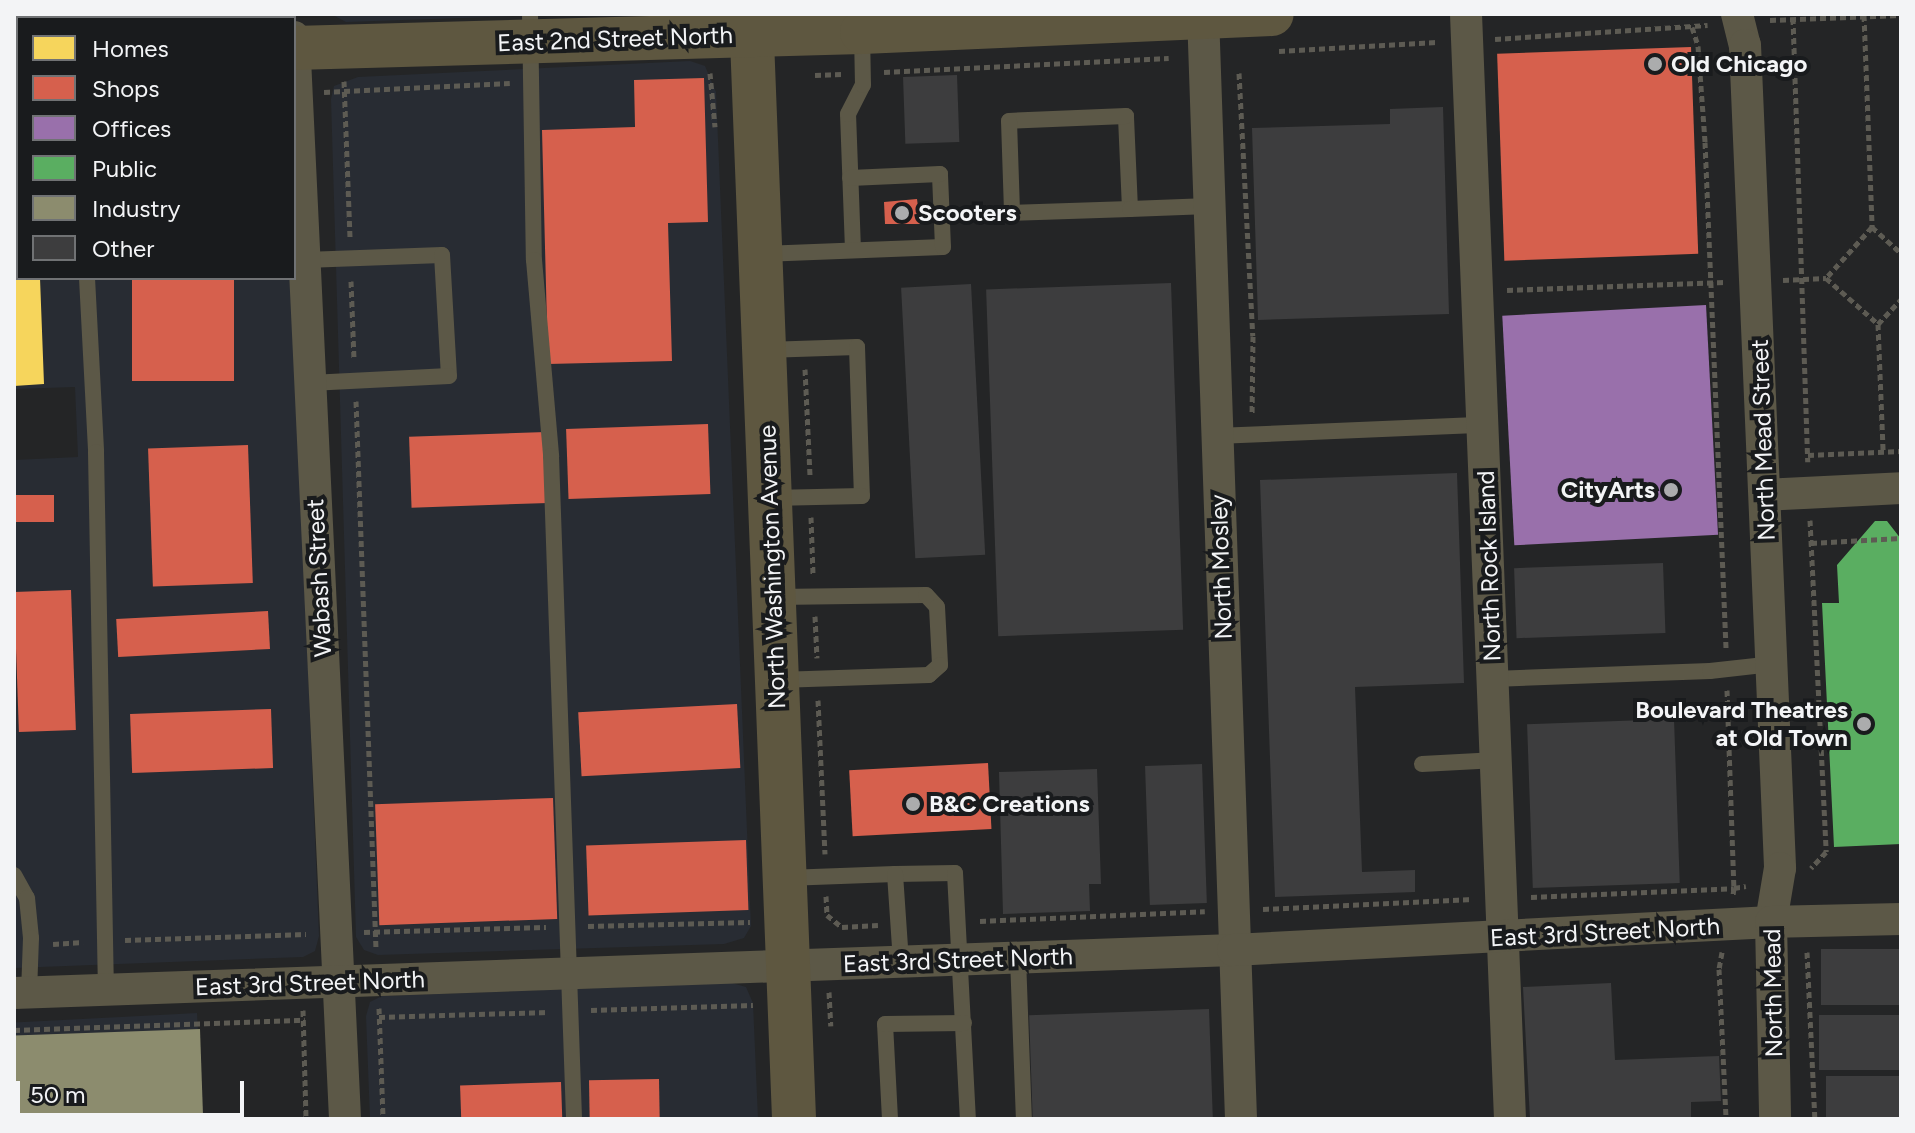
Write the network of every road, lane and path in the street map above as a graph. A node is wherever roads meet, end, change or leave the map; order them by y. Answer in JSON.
{"nodes":[{"id":1,"x":178,"y":14,"type":"edge"},
{"id":2,"x":1864,"y":15,"type":"edge"},
{"id":3,"x":1901,"y":15,"type":"edge"},
{"id":4,"x":130,"y":16,"type":"edge"},
{"id":5,"x":1738,"y":18,"type":"edge"},
{"id":6,"x":1793,"y":18,"type":"junction"},
{"id":7,"x":751,"y":24,"type":"edge"},
{"id":8,"x":1466,"y":27,"type":"edge"},
{"id":9,"x":1692,"y":27,"type":"junction"},
{"id":10,"x":1203,"y":29,"type":"edge"},
{"id":11,"x":1273,"y":33,"type":"edge"},
{"id":12,"x":531,"y":46,"type":"edge"},
{"id":13,"x":343,"y":47,"type":"junction"},
{"id":14,"x":296,"y":48,"type":"edge"},
{"id":15,"x":862,"y":53,"type":"junction"},
{"id":16,"x":710,"y":72,"type":"dead end"},
{"id":17,"x":695,"y":73,"type":"dead end"},
{"id":18,"x":815,"y":75,"type":"dead end"},
{"id":19,"x":344,"y":92,"type":"junction"},
{"id":20,"x":296,"y":93,"type":"joint"},
{"id":21,"x":850,"y":178,"type":"junction"},
{"id":22,"x":1209,"y":206,"type":"junction"},
{"id":23,"x":1130,"y":209,"type":"junction"},
{"id":24,"x":1872,"y":227,"type":"junction"},
{"id":25,"x":853,"y":250,"type":"junction"},
{"id":26,"x":1901,"y":253,"type":"edge"},
{"id":27,"x":760,"y":254,"type":"junction"},
{"id":28,"x":350,"y":258,"type":"junction"},
{"id":29,"x":305,"y":260,"type":"junction"},
{"id":30,"x":1826,"y":278,"type":"junction"},
{"id":31,"x":87,"y":280,"type":"edge"},
{"id":32,"x":1802,"y":280,"type":"junction"},
{"id":33,"x":1757,"y":281,"type":"junction"},
{"id":34,"x":1712,"y":282,"type":"junction"},
{"id":35,"x":1495,"y":290,"type":"dead end"},
{"id":36,"x":1901,"y":299,"type":"edge"},
{"id":37,"x":1878,"y":324,"type":"junction"},
{"id":38,"x":784,"y":349,"type":"junction"},
{"id":39,"x":355,"y":381,"type":"junction"},
{"id":40,"x":310,"y":383,"type":"junction"},
{"id":41,"x":1483,"y":425,"type":"junction"},
{"id":42,"x":1252,"y":435,"type":"junction"},
{"id":43,"x":1216,"y":436,"type":"junction"},
{"id":44,"x":1883,"y":451,"type":"junction"},
{"id":45,"x":1901,"y":451,"type":"edge"},
{"id":46,"x":1808,"y":455,"type":"junction"},
{"id":47,"x":1901,"y":488,"type":"edge"},
{"id":48,"x":1809,"y":493,"type":"junction"},
{"id":49,"x":1765,"y":495,"type":"junction"},
{"id":50,"x":790,"y":498,"type":"junction"},
{"id":51,"x":1901,"y":538,"type":"edge"},
{"id":52,"x":1811,"y":543,"type":"junction"},
{"id":53,"x":793,"y":597,"type":"junction"},
{"id":54,"x":1772,"y":664,"type":"junction"},
{"id":55,"x":1727,"y":669,"type":"junction"},
{"id":56,"x":1493,"y":679,"type":"junction"},
{"id":57,"x":797,"y":680,"type":"junction"},
{"id":58,"x":1497,"y":760,"type":"junction"},
{"id":59,"x":1422,"y":764,"type":"dead end"},
{"id":60,"x":895,"y":874,"type":"junction"},
{"id":61,"x":14,"y":875,"type":"edge"},
{"id":62,"x":1779,"y":875,"type":"junction"},
{"id":63,"x":804,"y":877,"type":"junction"},
{"id":64,"x":1734,"y":888,"type":"junction"},
{"id":65,"x":1502,"y":898,"type":"junction"},
{"id":66,"x":1231,"y":910,"type":"junction"},
{"id":67,"x":827,"y":915,"type":"junction"},
{"id":68,"x":1901,"y":919,"type":"edge"},
{"id":69,"x":1807,"y":921,"type":"junction"},
{"id":70,"x":751,"y":922,"type":"dead end"},
{"id":71,"x":958,"y":922,"type":"junction"},
{"id":72,"x":1771,"y":922,"type":"junction"},
{"id":73,"x":898,"y":925,"type":"junction"},
{"id":74,"x":1727,"y":925,"type":"junction"},
{"id":75,"x":568,"y":927,"type":"junction"},
{"id":76,"x":375,"y":932,"type":"junction"},
{"id":77,"x":336,"y":933,"type":"junction"},
{"id":78,"x":1504,"y":938,"type":"junction"},
{"id":79,"x":105,"y":941,"type":"junction"},
{"id":80,"x":31,"y":945,"type":"junction"},
{"id":81,"x":1233,"y":950,"type":"junction"},
{"id":82,"x":1018,"y":958,"type":"junction"},
{"id":83,"x":961,"y":960,"type":"junction"},
{"id":84,"x":901,"y":962,"type":"junction"},
{"id":85,"x":808,"y":966,"type":"junction"},
{"id":86,"x":569,"y":974,"type":"junction"},
{"id":87,"x":377,"y":981,"type":"junction"},
{"id":88,"x":339,"y":982,"type":"junction"},
{"id":89,"x":106,"y":990,"type":"junction"},
{"id":90,"x":22,"y":992,"type":"edge"},
{"id":91,"x":754,"y":1005,"type":"dead end"},
{"id":92,"x":570,"y":1011,"type":"junction"},
{"id":93,"x":379,"y":1017,"type":"junction"},
{"id":94,"x":340,"y":1019,"type":"junction"},
{"id":95,"x":964,"y":1023,"type":"junction"},
{"id":96,"x":14,"y":1030,"type":"edge"},
{"id":97,"x":831,"y":1042,"type":"dead end"},
{"id":98,"x":345,"y":1119,"type":"edge"},
{"id":99,"x":383,"y":1119,"type":"edge"},
{"id":100,"x":574,"y":1119,"type":"edge"},
{"id":101,"x":794,"y":1119,"type":"edge"},
{"id":102,"x":890,"y":1119,"type":"edge"},
{"id":103,"x":968,"y":1119,"type":"edge"},
{"id":104,"x":1024,"y":1119,"type":"edge"},
{"id":105,"x":1241,"y":1119,"type":"edge"},
{"id":106,"x":1510,"y":1119,"type":"edge"},
{"id":107,"x":1726,"y":1119,"type":"edge"},
{"id":108,"x":1775,"y":1119,"type":"edge"},
{"id":109,"x":1815,"y":1119,"type":"edge"}],
"edges":[{"from":1,"to":4,"type":"path"},
{"from":2,"to":3,"type":"path"},
{"from":2,"to":6,"type":"path"},
{"from":2,"to":24,"type":"path"},
{"from":5,"to":6,"type":"path"},
{"from":5,"to":9,"type":"path"},
{"from":5,"to":33,"type":"street","name":"North Mead Street"},
{"from":6,"to":32,"type":"path"},
{"from":7,"to":12,"type":"main road","name":"East 2nd Street North"},
{"from":7,"to":15,"type":"main road","name":"East 2nd Street North"},
{"from":7,"to":27,"type":"main road","name":"North Washington Avenue"},
{"from":8,"to":9,"type":"path"},
{"from":8,"to":11,"type":"path"},
{"from":8,"to":41,"type":"street","name":"North Rock Island"},
{"from":9,"to":34,"type":"path"},
{"from":10,"to":11,"type":"main road","name":"East 2nd Street North"},
{"from":10,"to":15,"type":"main road","name":"East 2nd Street North"},
{"from":10,"to":15,"type":"path"},
{"from":10,"to":22,"type":"street","name":"North Mosley"},
{"from":10,"to":42,"type":"path"},
{"from":12,"to":13,"type":"main road","name":"East 2nd Street North"},
{"from":12,"to":19,"type":"path"},
{"from":12,"to":75,"type":"lane"},
{"from":13,"to":14,"type":"main road","name":"East 2nd Street North"},
{"from":13,"to":19,"type":"path"},
{"from":15,"to":18,"type":"path"},
{"from":15,"to":21,"type":"lane"},
{"from":16,"to":17,"type":"path"},
{"from":19,"to":20,"type":"path"},
{"from":19,"to":28,"type":"path"},
{"from":20,"to":29,"type":"street","name":"Wabash Street"},
{"from":21,"to":25,"type":"lane"},
{"from":21,"to":25,"type":"lane"},
{"from":22,"to":23,"type":"lane"},
{"from":22,"to":43,"type":"street","name":"North Mosley"},
{"from":23,"to":23,"type":"lane"},
{"from":24,"to":26,"type":"path"},
{"from":24,"to":30,"type":"path"},
{"from":25,"to":27,"type":"lane"},
{"from":27,"to":38,"type":"main road","name":"North Washington Avenue"},
{"from":28,"to":29,"type":"lane"},
{"from":28,"to":39,"type":"path"},
{"from":28,"to":39,"type":"lane"},
{"from":29,"to":40,"type":"street","name":"Wabash Street"},
{"from":30,"to":32,"type":"path"},
{"from":30,"to":37,"type":"path"},
{"from":31,"to":79,"type":"lane"},
{"from":32,"to":33,"type":"path"},
{"from":32,"to":46,"type":"path"},
{"from":33,"to":34,"type":"path"},
{"from":33,"to":49,"type":"street","name":"North Mead Street"},
{"from":34,"to":35,"type":"path"},
{"from":34,"to":55,"type":"path"},
{"from":36,"to":37,"type":"path"},
{"from":37,"to":44,"type":"path"},
{"from":38,"to":50,"type":"main road","name":"North Washington Avenue"},
{"from":38,"to":50,"type":"path"},
{"from":38,"to":50,"type":"lane"},
{"from":39,"to":40,"type":"lane"},
{"from":39,"to":76,"type":"path"},
{"from":40,"to":77,"type":"street","name":"Wabash Street"},
{"from":41,"to":42,"type":"lane"},
{"from":41,"to":56,"type":"street","name":"North Rock Island"},
{"from":42,"to":43,"type":"lane"},
{"from":43,"to":66,"type":"street","name":"North Mosley"},
{"from":44,"to":45,"type":"path"},
{"from":44,"to":46,"type":"path"},
{"from":46,"to":48,"type":"path"},
{"from":47,"to":48,"type":"street"},
{"from":48,"to":49,"type":"street"},
{"from":48,"to":52,"type":"path"},
{"from":49,"to":54,"type":"street","name":"North Mead Street"},
{"from":50,"to":53,"type":"main road","name":"North Washington Avenue"},
{"from":50,"to":53,"type":"path"},
{"from":51,"to":52,"type":"path"},
{"from":52,"to":62,"type":"path"},
{"from":53,"to":57,"type":"main road","name":"North Washington Avenue"},
{"from":53,"to":57,"type":"path"},
{"from":53,"to":57,"type":"lane"},
{"from":54,"to":55,"type":"lane"},
{"from":54,"to":62,"type":"street","name":"North Mead Street"},
{"from":55,"to":56,"type":"lane"},
{"from":55,"to":64,"type":"path"},
{"from":56,"to":58,"type":"street","name":"North Rock Island"},
{"from":57,"to":63,"type":"main road","name":"North Washington Avenue"},
{"from":57,"to":63,"type":"path"},
{"from":58,"to":59,"type":"lane"},
{"from":58,"to":65,"type":"street","name":"North Rock Island"},
{"from":60,"to":63,"type":"lane"},
{"from":60,"to":71,"type":"lane"},
{"from":60,"to":73,"type":"lane"},
{"from":61,"to":80,"type":"lane"},
{"from":62,"to":64,"type":"path"},
{"from":62,"to":72,"type":"street","name":"North Mead"},
{"from":63,"to":67,"type":"path"},
{"from":63,"to":85,"type":"main road","name":"North Washington Avenue"},
{"from":64,"to":65,"type":"path"},
{"from":64,"to":74,"type":"path"},
{"from":65,"to":66,"type":"path"},
{"from":65,"to":78,"type":"street","name":"North Rock Island"},
{"from":66,"to":71,"type":"path"},
{"from":66,"to":81,"type":"street","name":"North Mosley"},
{"from":67,"to":73,"type":"path"},
{"from":67,"to":85,"type":"path"},
{"from":68,"to":69,"type":"street","name":"East 3rd Street North"},
{"from":69,"to":72,"type":"street","name":"East 3rd Street North"},
{"from":69,"to":109,"type":"path"},
{"from":70,"to":75,"type":"path"},
{"from":71,"to":83,"type":"lane"},
{"from":72,"to":74,"type":"street","name":"East 3rd Street North"},
{"from":72,"to":108,"type":"street","name":"North Mead"},
{"from":73,"to":84,"type":"lane"},
{"from":74,"to":78,"type":"street","name":"East 3rd Street North"},
{"from":74,"to":107,"type":"path"},
{"from":75,"to":76,"type":"path"},
{"from":75,"to":86,"type":"lane"},
{"from":76,"to":77,"type":"path"},
{"from":76,"to":87,"type":"path"},
{"from":77,"to":79,"type":"path"},
{"from":77,"to":88,"type":"street","name":"Wabash Street"},
{"from":78,"to":81,"type":"street","name":"East 3rd Street North"},
{"from":78,"to":106,"type":"street","name":"North Rock Island"},
{"from":79,"to":80,"type":"path"},
{"from":79,"to":89,"type":"lane"},
{"from":80,"to":90,"type":"lane"},
{"from":81,"to":82,"type":"street","name":"East 3rd Street North"},
{"from":81,"to":105,"type":"street","name":"North Mosley"},
{"from":82,"to":83,"type":"street","name":"East 3rd Street North"},
{"from":82,"to":104,"type":"lane"},
{"from":83,"to":84,"type":"street","name":"East 3rd Street North"},
{"from":83,"to":95,"type":"lane"},
{"from":84,"to":85,"type":"street","name":"East 3rd Street North"},
{"from":85,"to":86,"type":"street","name":"East 3rd Street North"},
{"from":85,"to":97,"type":"path"},
{"from":85,"to":101,"type":"main road","name":"North Washington Avenue"},
{"from":86,"to":87,"type":"street","name":"East 3rd Street North"},
{"from":86,"to":92,"type":"lane"},
{"from":87,"to":88,"type":"street","name":"East 3rd Street North"},
{"from":87,"to":93,"type":"path"},
{"from":88,"to":89,"type":"street","name":"East 3rd Street North"},
{"from":88,"to":94,"type":"street","name":"Wabash Street"},
{"from":89,"to":90,"type":"street","name":"East 3rd Street North"},
{"from":91,"to":92,"type":"path"},
{"from":92,"to":93,"type":"path"},
{"from":92,"to":100,"type":"lane"},
{"from":93,"to":94,"type":"path"},
{"from":93,"to":99,"type":"path"},
{"from":94,"to":96,"type":"path"},
{"from":94,"to":98,"type":"street","name":"Wabash Street"},
{"from":95,"to":102,"type":"lane"},
{"from":95,"to":103,"type":"lane"}]}
